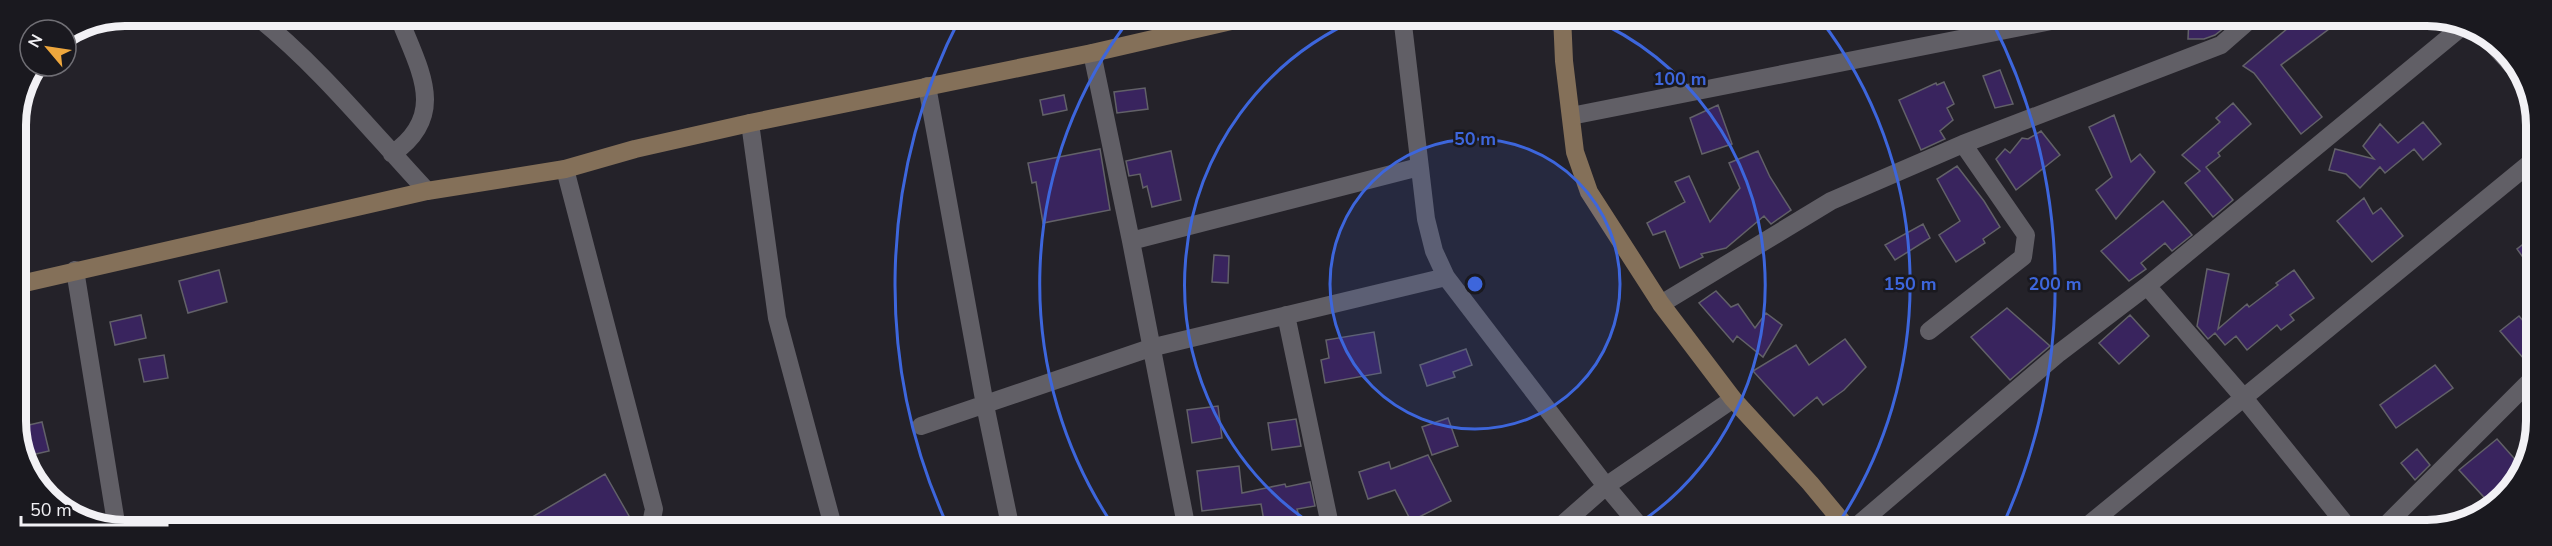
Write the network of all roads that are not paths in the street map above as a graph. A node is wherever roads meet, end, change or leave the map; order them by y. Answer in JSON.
{"nodes":[{"id":1,"x":268,"y":26,"type":"edge"},
{"id":2,"x":402,"y":26,"type":"edge"},
{"id":3,"x":1196,"y":26,"type":"edge"},
{"id":4,"x":1403,"y":26,"type":"edge"},
{"id":5,"x":1563,"y":26,"type":"edge"},
{"id":6,"x":2026,"y":26,"type":"edge"},
{"id":7,"x":2243,"y":26,"type":"edge"},
{"id":8,"x":2458,"y":31,"type":"edge"},
{"id":9,"x":1092,"y":52,"type":"junction"},
{"id":10,"x":927,"y":86,"type":"junction"},
{"id":11,"x":1571,"y":116,"type":"junction"},
{"id":12,"x":750,"y":123,"type":"junction"},
{"id":13,"x":1963,"y":144,"type":"junction"},
{"id":14,"x":392,"y":154,"type":"junction"},
{"id":15,"x":2526,"y":166,"type":"edge"},
{"id":16,"x":1419,"y":167,"type":"junction"},
{"id":17,"x":565,"y":169,"type":"junction"},
{"id":18,"x":427,"y":191,"type":"junction"},
{"id":19,"x":1131,"y":241,"type":"junction"},
{"id":20,"x":75,"y":270,"type":"junction"},
{"id":21,"x":1446,"y":277,"type":"junction"},
{"id":22,"x":26,"y":282,"type":"edge"},
{"id":23,"x":2147,"y":286,"type":"junction"},
{"id":24,"x":1660,"y":304,"type":"junction"},
{"id":25,"x":1286,"y":315,"type":"junction"},
{"id":26,"x":1929,"y":331,"type":"dead end"},
{"id":27,"x":1150,"y":348,"type":"junction"},
{"id":28,"x":2526,"y":385,"type":"edge"},
{"id":29,"x":2244,"y":398,"type":"junction"},
{"id":30,"x":1733,"y":399,"type":"junction"},
{"id":31,"x":985,"y":405,"type":"junction"},
{"id":32,"x":921,"y":426,"type":"dead end"},
{"id":33,"x":1606,"y":486,"type":"junction"},
{"id":34,"x":115,"y":520,"type":"edge"},
{"id":35,"x":652,"y":520,"type":"edge"},
{"id":36,"x":831,"y":520,"type":"edge"},
{"id":37,"x":1009,"y":520,"type":"edge"},
{"id":38,"x":1185,"y":520,"type":"edge"},
{"id":39,"x":1329,"y":520,"type":"edge"},
{"id":40,"x":1567,"y":520,"type":"edge"},
{"id":41,"x":1635,"y":520,"type":"edge"},
{"id":42,"x":1841,"y":520,"type":"edge"},
{"id":43,"x":1862,"y":520,"type":"edge"},
{"id":44,"x":2094,"y":520,"type":"edge"},
{"id":45,"x":2342,"y":520,"type":"edge"},
{"id":46,"x":2391,"y":520,"type":"edge"}],
"edges":[{"from":1,"to":14,"type":"street"},
{"from":2,"to":14,"type":"street"},
{"from":3,"to":9,"type":"street"},
{"from":4,"to":16,"type":"street"},
{"from":5,"to":11,"type":"street"},
{"from":6,"to":11,"type":"street"},
{"from":7,"to":13,"type":"street"},
{"from":8,"to":23,"type":"street"},
{"from":9,"to":10,"type":"street"},
{"from":9,"to":19,"type":"street"},
{"from":10,"to":12,"type":"street"},
{"from":10,"to":31,"type":"street"},
{"from":11,"to":24,"type":"street"},
{"from":12,"to":17,"type":"street"},
{"from":12,"to":36,"type":"street"},
{"from":13,"to":24,"type":"street"},
{"from":13,"to":26,"type":"street"},
{"from":14,"to":18,"type":"street"},
{"from":15,"to":29,"type":"street"},
{"from":16,"to":19,"type":"street"},
{"from":16,"to":21,"type":"street"},
{"from":17,"to":18,"type":"street"},
{"from":17,"to":35,"type":"street"},
{"from":18,"to":20,"type":"street"},
{"from":19,"to":27,"type":"street"},
{"from":20,"to":22,"type":"street"},
{"from":20,"to":34,"type":"street"},
{"from":21,"to":25,"type":"street"},
{"from":21,"to":33,"type":"street"},
{"from":23,"to":29,"type":"street"},
{"from":23,"to":43,"type":"street"},
{"from":24,"to":30,"type":"street"},
{"from":25,"to":27,"type":"street"},
{"from":25,"to":39,"type":"street"},
{"from":27,"to":31,"type":"street"},
{"from":27,"to":38,"type":"street"},
{"from":28,"to":46,"type":"street"},
{"from":29,"to":44,"type":"street"},
{"from":29,"to":45,"type":"street"},
{"from":30,"to":33,"type":"street"},
{"from":30,"to":42,"type":"street"},
{"from":31,"to":32,"type":"street"},
{"from":31,"to":37,"type":"street"},
{"from":33,"to":40,"type":"street"},
{"from":33,"to":41,"type":"street"}]}
